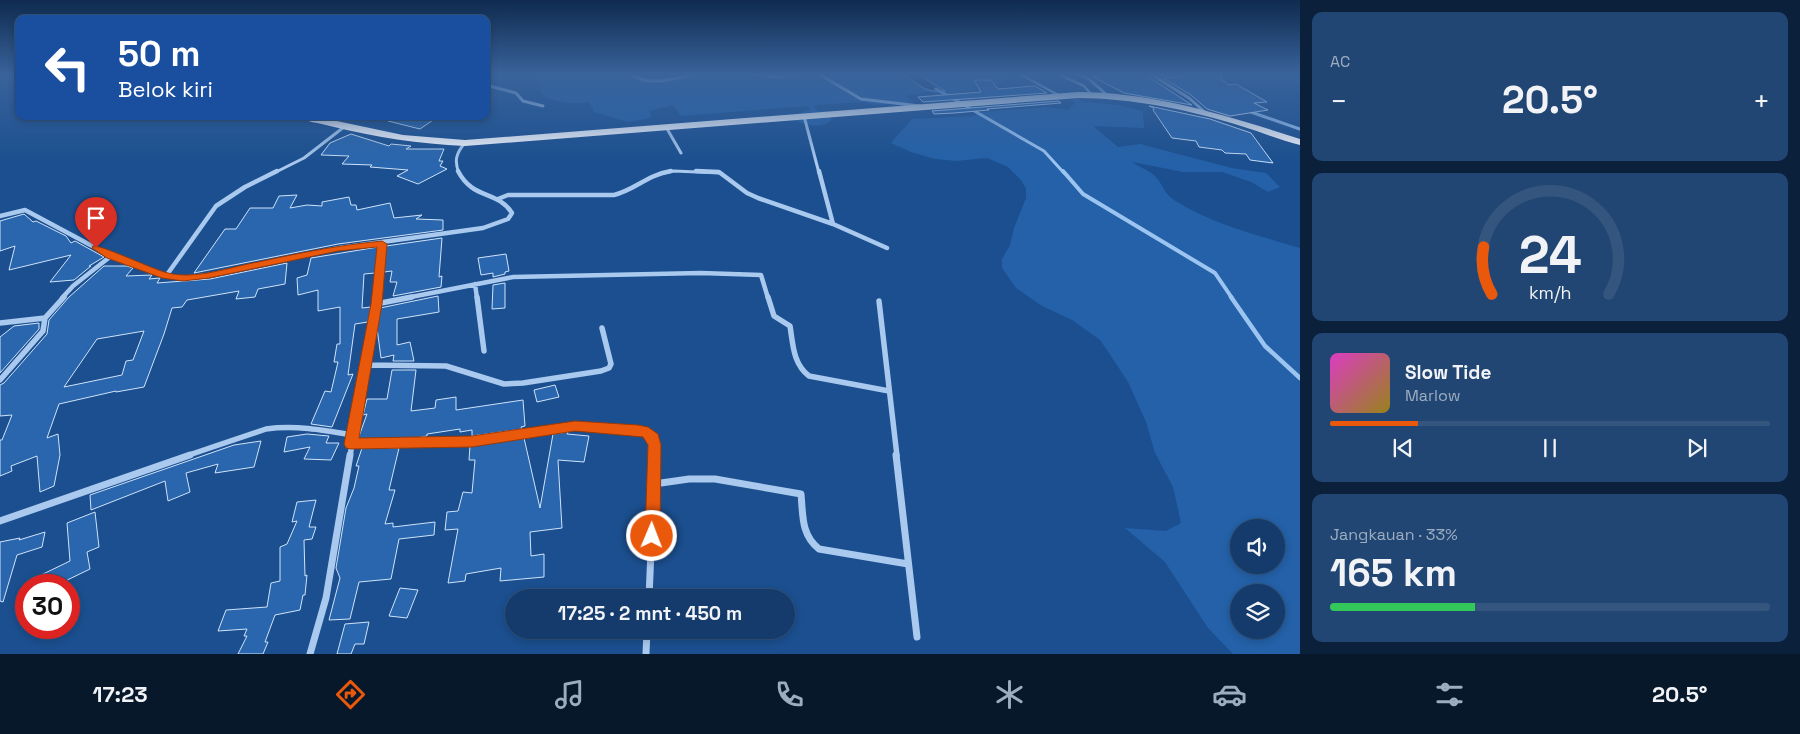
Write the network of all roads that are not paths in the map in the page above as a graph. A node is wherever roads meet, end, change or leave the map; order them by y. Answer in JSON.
{"nodes":[{"id":1,"x":533,"y":104,"type":"edge"},
{"id":2,"x":896,"y":104,"type":"edge"},
{"id":3,"x":950,"y":104,"type":"edge"},
{"id":4,"x":1152,"y":104,"type":"edge"},
{"id":5,"x":1195,"y":104,"type":"edge"},
{"id":6,"x":543,"y":106,"type":"dead end"},
{"id":7,"x":921,"y":106,"type":"junction"},
{"id":8,"x":1207,"y":114,"type":"junction"},
{"id":9,"x":804,"y":116,"type":"junction"},
{"id":10,"x":316,"y":120,"type":"edge"},
{"id":11,"x":338,"y":120,"type":"edge"},
{"id":12,"x":331,"y":124,"type":"junction"},
{"id":13,"x":344,"y":127,"type":"junction"},
{"id":14,"x":666,"y":127,"type":"junction"},
{"id":15,"x":1300,"y":142,"type":"edge"},
{"id":16,"x":465,"y":143,"type":"junction"},
{"id":17,"x":681,"y":153,"type":"dead end"},
{"id":18,"x":498,"y":199,"type":"junction"},
{"id":19,"x":0,"y":216,"type":"edge"},
{"id":20,"x":833,"y":224,"type":"junction"},
{"id":21,"x":382,"y":244,"type":"junction"},
{"id":22,"x":887,"y":248,"type":"dead end"},
{"id":23,"x":111,"y":256,"type":"junction"},
{"id":24,"x":166,"y":276,"type":"junction"},
{"id":25,"x":475,"y":284,"type":"junction"},
{"id":26,"x":878,"y":302,"type":"dead end"},
{"id":27,"x":376,"y":304,"type":"junction"},
{"id":28,"x":46,"y":318,"type":"junction"},
{"id":29,"x":0,"y":323,"type":"edge"},
{"id":30,"x":602,"y":328,"type":"dead end"},
{"id":31,"x":484,"y":351,"type":"dead end"},
{"id":32,"x":365,"y":366,"type":"junction"},
{"id":33,"x":0,"y":380,"type":"edge"},
{"id":34,"x":889,"y":391,"type":"junction"},
{"id":35,"x":352,"y":435,"type":"junction"},
{"id":36,"x":351,"y":444,"type":"junction"},
{"id":37,"x":654,"y":484,"type":"junction"},
{"id":38,"x":0,"y":521,"type":"edge"},
{"id":39,"x":908,"y":564,"type":"junction"},
{"id":40,"x":649,"y":589,"type":"edge"},
{"id":41,"x":917,"y":637,"type":"dead end"},
{"id":42,"x":647,"y":639,"type":"edge"},
{"id":43,"x":310,"y":654,"type":"edge"},
{"id":44,"x":646,"y":654,"type":"edge"}],
"edges":[{"from":1,"to":6,"type":"street"},
{"from":2,"to":7,"type":"street"},
{"from":3,"to":7,"type":"highway"},
{"from":4,"to":8,"type":"highway"},
{"from":5,"to":8,"type":"street"},
{"from":7,"to":9,"type":"highway"},
{"from":8,"to":15,"type":"highway"},
{"from":9,"to":14,"type":"highway"},
{"from":9,"to":20,"type":"street"},
{"from":10,"to":12,"type":"highway"},
{"from":11,"to":12,"type":"street"},
{"from":12,"to":13,"type":"highway"},
{"from":13,"to":16,"type":"highway"},
{"from":13,"to":24,"type":"street"},
{"from":14,"to":16,"type":"highway"},
{"from":14,"to":17,"type":"street"},
{"from":16,"to":18,"type":"street"},
{"from":18,"to":20,"type":"street"},
{"from":18,"to":21,"type":"street"},
{"from":19,"to":23,"type":"street"},
{"from":20,"to":22,"type":"street"},
{"from":21,"to":24,"type":"street"},
{"from":21,"to":27,"type":"street"},
{"from":23,"to":24,"type":"street"},
{"from":23,"to":28,"type":"street"},
{"from":25,"to":27,"type":"street"},
{"from":25,"to":31,"type":"street"},
{"from":25,"to":34,"type":"street"},
{"from":26,"to":34,"type":"street"},
{"from":27,"to":32,"type":"street"},
{"from":28,"to":29,"type":"street"},
{"from":28,"to":33,"type":"street"},
{"from":30,"to":32,"type":"street"},
{"from":32,"to":35,"type":"street"},
{"from":34,"to":39,"type":"street"},
{"from":35,"to":36,"type":"street"},
{"from":35,"to":38,"type":"street"},
{"from":36,"to":37,"type":"street"},
{"from":36,"to":43,"type":"street"},
{"from":37,"to":39,"type":"street"},
{"from":37,"to":40,"type":"street"},
{"from":39,"to":41,"type":"street"},
{"from":42,"to":44,"type":"street"}]}
